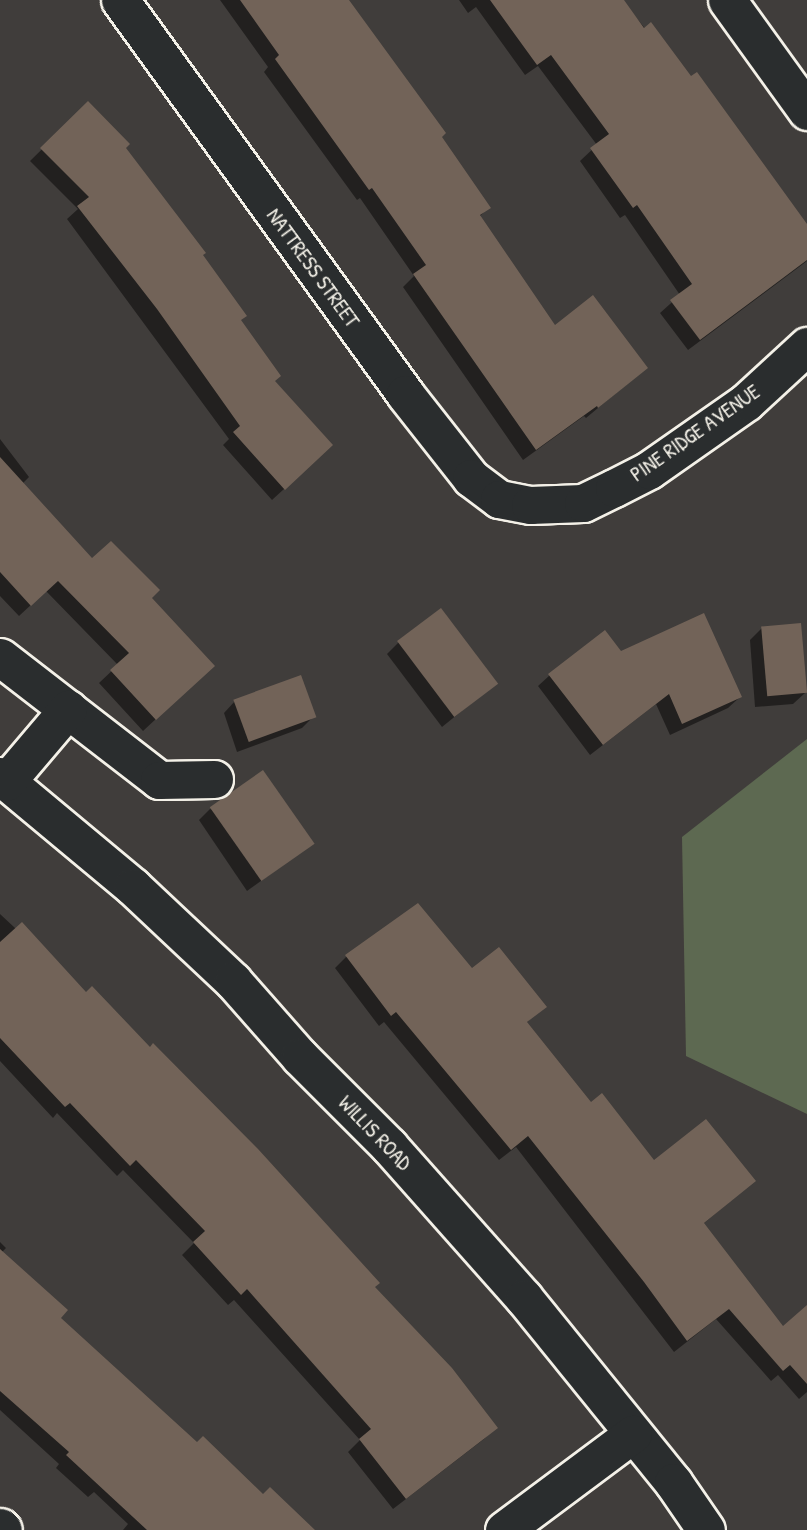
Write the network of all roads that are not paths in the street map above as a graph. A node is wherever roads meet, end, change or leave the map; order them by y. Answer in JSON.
{"nodes":[{"id":1,"x":120,"y":0,"type":"edge"},
{"id":2,"x":727,"y":0,"type":"edge"},
{"id":3,"x":807,"y":111,"type":"edge"},
{"id":4,"x":807,"y":346,"type":"edge"},
{"id":5,"x":530,"y":505,"type":"joint"},
{"id":6,"x":0,"y":657,"type":"edge"},
{"id":7,"x":68,"y":709,"type":"junction"},
{"id":8,"x":3,"y":779,"type":"edge"},
{"id":9,"x":214,"y":779,"type":"dead end"},
{"id":10,"x":633,"y":1434,"type":"junction"},
{"id":11,"x":504,"y":1530,"type":"edge"},
{"id":12,"x":706,"y":1530,"type":"edge"}],
"edges":[{"from":1,"to":5,"type":"street","name":"NATTRESS STREET"},
{"from":2,"to":3,"type":"street"},
{"from":4,"to":5,"type":"street","name":"PINE RIDGE AVENUE"},
{"from":6,"to":7,"type":"street"},
{"from":7,"to":8,"type":"street"},
{"from":7,"to":9,"type":"street"},
{"from":8,"to":10,"type":"street","name":"WILLIS ROAD"},
{"from":10,"to":11,"type":"street"},
{"from":10,"to":12,"type":"street","name":"WILLIS ROAD"}]}
